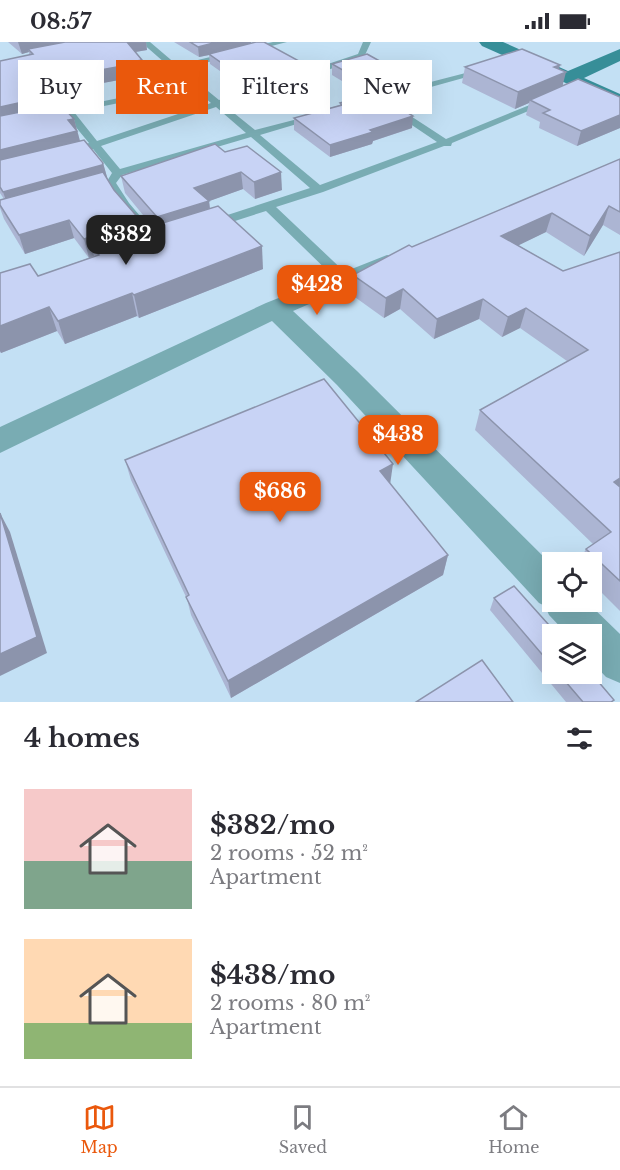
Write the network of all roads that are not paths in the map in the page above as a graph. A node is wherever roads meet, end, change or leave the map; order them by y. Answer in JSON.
{"nodes":[{"id":1,"x":145,"y":42,"type":"edge"},
{"id":2,"x":283,"y":42,"type":"edge"},
{"id":3,"x":367,"y":42,"type":"edge"},
{"id":4,"x":488,"y":42,"type":"edge"},
{"id":5,"x":512,"y":42,"type":"edge"},
{"id":6,"x":620,"y":54,"type":"edge"},
{"id":7,"x":361,"y":56,"type":"junction"},
{"id":8,"x":168,"y":60,"type":"edge"},
{"id":9,"x":207,"y":60,"type":"edge"},
{"id":10,"x":368,"y":60,"type":"edge"},
{"id":11,"x":330,"y":67,"type":"edge"},
{"id":12,"x":492,"y":67,"type":"edge"},
{"id":13,"x":577,"y":81,"type":"junction"},
{"id":14,"x":432,"y":84,"type":"edge"},
{"id":15,"x":620,"y":88,"type":"edge"},
{"id":16,"x":208,"y":94,"type":"edge"},
{"id":17,"x":552,"y":99,"type":"edge"},
{"id":18,"x":620,"y":101,"type":"edge"},
{"id":19,"x":220,"y":104,"type":"joint"},
{"id":20,"x":50,"y":114,"type":"edge"},
{"id":21,"x":70,"y":114,"type":"edge"},
{"id":22,"x":232,"y":114,"type":"edge"},
{"id":23,"x":322,"y":114,"type":"edge"},
{"id":24,"x":401,"y":114,"type":"edge"},
{"id":25,"x":33,"y":118,"type":"edge"},
{"id":26,"x":254,"y":133,"type":"junction"},
{"id":27,"x":447,"y":144,"type":"junction"},
{"id":28,"x":96,"y":146,"type":"junction"},
{"id":29,"x":53,"y":157,"type":"edge"},
{"id":30,"x":110,"y":180,"type":"junction"},
{"id":31,"x":319,"y":190,"type":"junction"},
{"id":32,"x":269,"y":207,"type":"junction"},
{"id":33,"x":201,"y":228,"type":"edge"},
{"id":34,"x":156,"y":242,"type":"edge"},
{"id":35,"x":408,"y":253,"type":"edge"},
{"id":36,"x":345,"y":280,"type":"junction"},
{"id":37,"x":275,"y":309,"type":"junction"},
{"id":38,"x":0,"y":441,"type":"edge"},
{"id":39,"x":542,"y":581,"type":"edge"},
{"id":40,"x":572,"y":612,"type":"edge"},
{"id":41,"x":620,"y":663,"type":"edge"}],
"edges":[{"from":1,"to":8,"type":"lane"},
{"from":2,"to":9,"type":"lane"},
{"from":3,"to":7,"type":"lane"},
{"from":4,"to":13,"type":"street"},
{"from":5,"to":13,"type":"street"},
{"from":6,"to":13,"type":"street"},
{"from":7,"to":10,"type":"lane"},
{"from":7,"to":11,"type":"lane"},
{"from":12,"to":14,"type":"lane"},
{"from":13,"to":15,"type":"street"},
{"from":13,"to":18,"type":"street"},
{"from":16,"to":19,"type":"lane"},
{"from":17,"to":27,"type":"lane"},
{"from":19,"to":28,"type":"lane"},
{"from":20,"to":25,"type":"lane"},
{"from":21,"to":28,"type":"lane"},
{"from":22,"to":26,"type":"lane"},
{"from":23,"to":26,"type":"lane"},
{"from":24,"to":27,"type":"lane"},
{"from":26,"to":30,"type":"lane"},
{"from":26,"to":31,"type":"lane"},
{"from":27,"to":31,"type":"lane"},
{"from":28,"to":29,"type":"lane"},
{"from":28,"to":30,"type":"lane"},
{"from":30,"to":34,"type":"lane"},
{"from":31,"to":32,"type":"lane"},
{"from":32,"to":33,"type":"lane"},
{"from":32,"to":36,"type":"lane"},
{"from":35,"to":36,"type":"street"},
{"from":36,"to":37,"type":"street"},
{"from":37,"to":38,"type":"street"},
{"from":37,"to":39,"type":"street"},
{"from":40,"to":41,"type":"street"}]}
